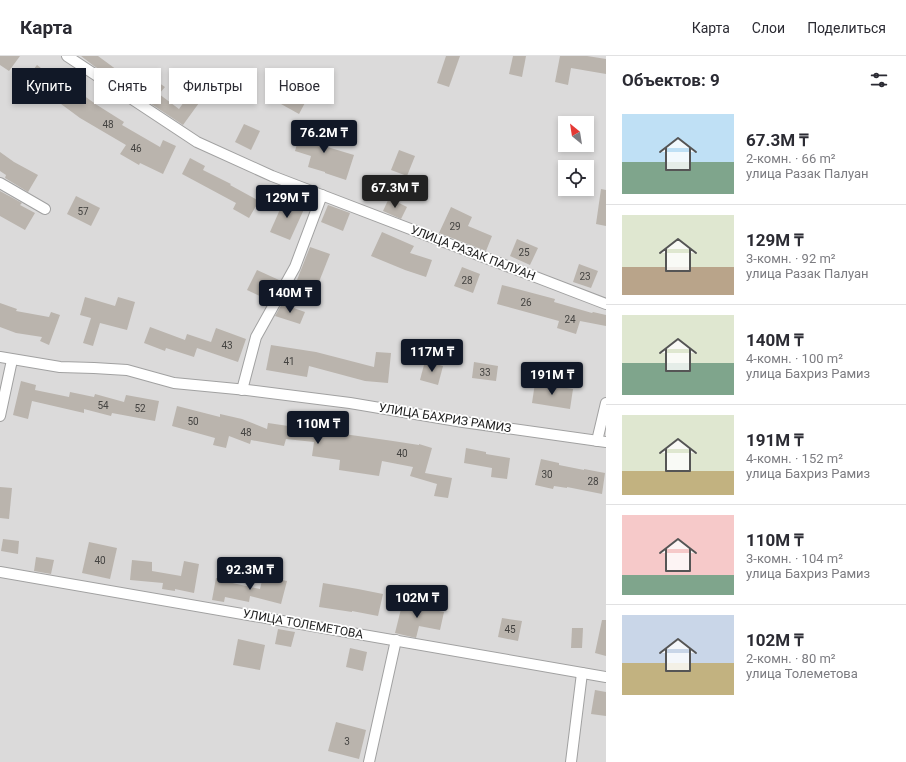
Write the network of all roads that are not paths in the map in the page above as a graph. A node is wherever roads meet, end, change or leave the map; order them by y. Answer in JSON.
{"nodes":[{"id":1,"x":67,"y":56,"type":"edge"},
{"id":2,"x":0,"y":183,"type":"edge"},
{"id":3,"x":322,"y":195,"type":"junction"},
{"id":4,"x":45,"y":209,"type":"dead end"},
{"id":5,"x":606,"y":304,"type":"edge"},
{"id":6,"x":0,"y":357,"type":"edge"},
{"id":7,"x":12,"y":360,"type":"junction"},
{"id":8,"x":242,"y":390,"type":"junction"},
{"id":9,"x":606,"y":403,"type":"edge"},
{"id":10,"x":0,"y":416,"type":"edge"},
{"id":11,"x":602,"y":442,"type":"edge"},
{"id":12,"x":0,"y":572,"type":"edge"},
{"id":13,"x":396,"y":640,"type":"junction"},
{"id":14,"x":582,"y":673,"type":"junction"},
{"id":15,"x":606,"y":677,"type":"edge"},
{"id":16,"x":369,"y":762,"type":"edge"},
{"id":17,"x":571,"y":762,"type":"edge"}],
"edges":[{"from":1,"to":3,"type":"street","name":"УЛИЦА РАЗАК ПАЛУАН"},
{"from":2,"to":4,"type":"street"},
{"from":3,"to":5,"type":"street","name":"УЛИЦА РАЗАК ПАЛУАН"},
{"from":3,"to":8,"type":"street"},
{"from":6,"to":7,"type":"street","name":"УЛИЦА БАХРИЗ РАМИЗ"},
{"from":7,"to":8,"type":"street","name":"УЛИЦА БАХРИЗ РАМИЗ"},
{"from":7,"to":10,"type":"street"},
{"from":8,"to":11,"type":"street","name":"УЛИЦА БАХРИЗ РАМИЗ"},
{"from":9,"to":11,"type":"street"},
{"from":12,"to":13,"type":"street","name":"УЛИЦА ТОЛЕМЕТОВА"},
{"from":13,"to":14,"type":"street","name":"УЛИЦА ТОЛЕМЕТОВА"},
{"from":13,"to":16,"type":"street"},
{"from":14,"to":15,"type":"street","name":"УЛИЦА ТОЛЕМЕТОВА"},
{"from":14,"to":17,"type":"street"}]}
